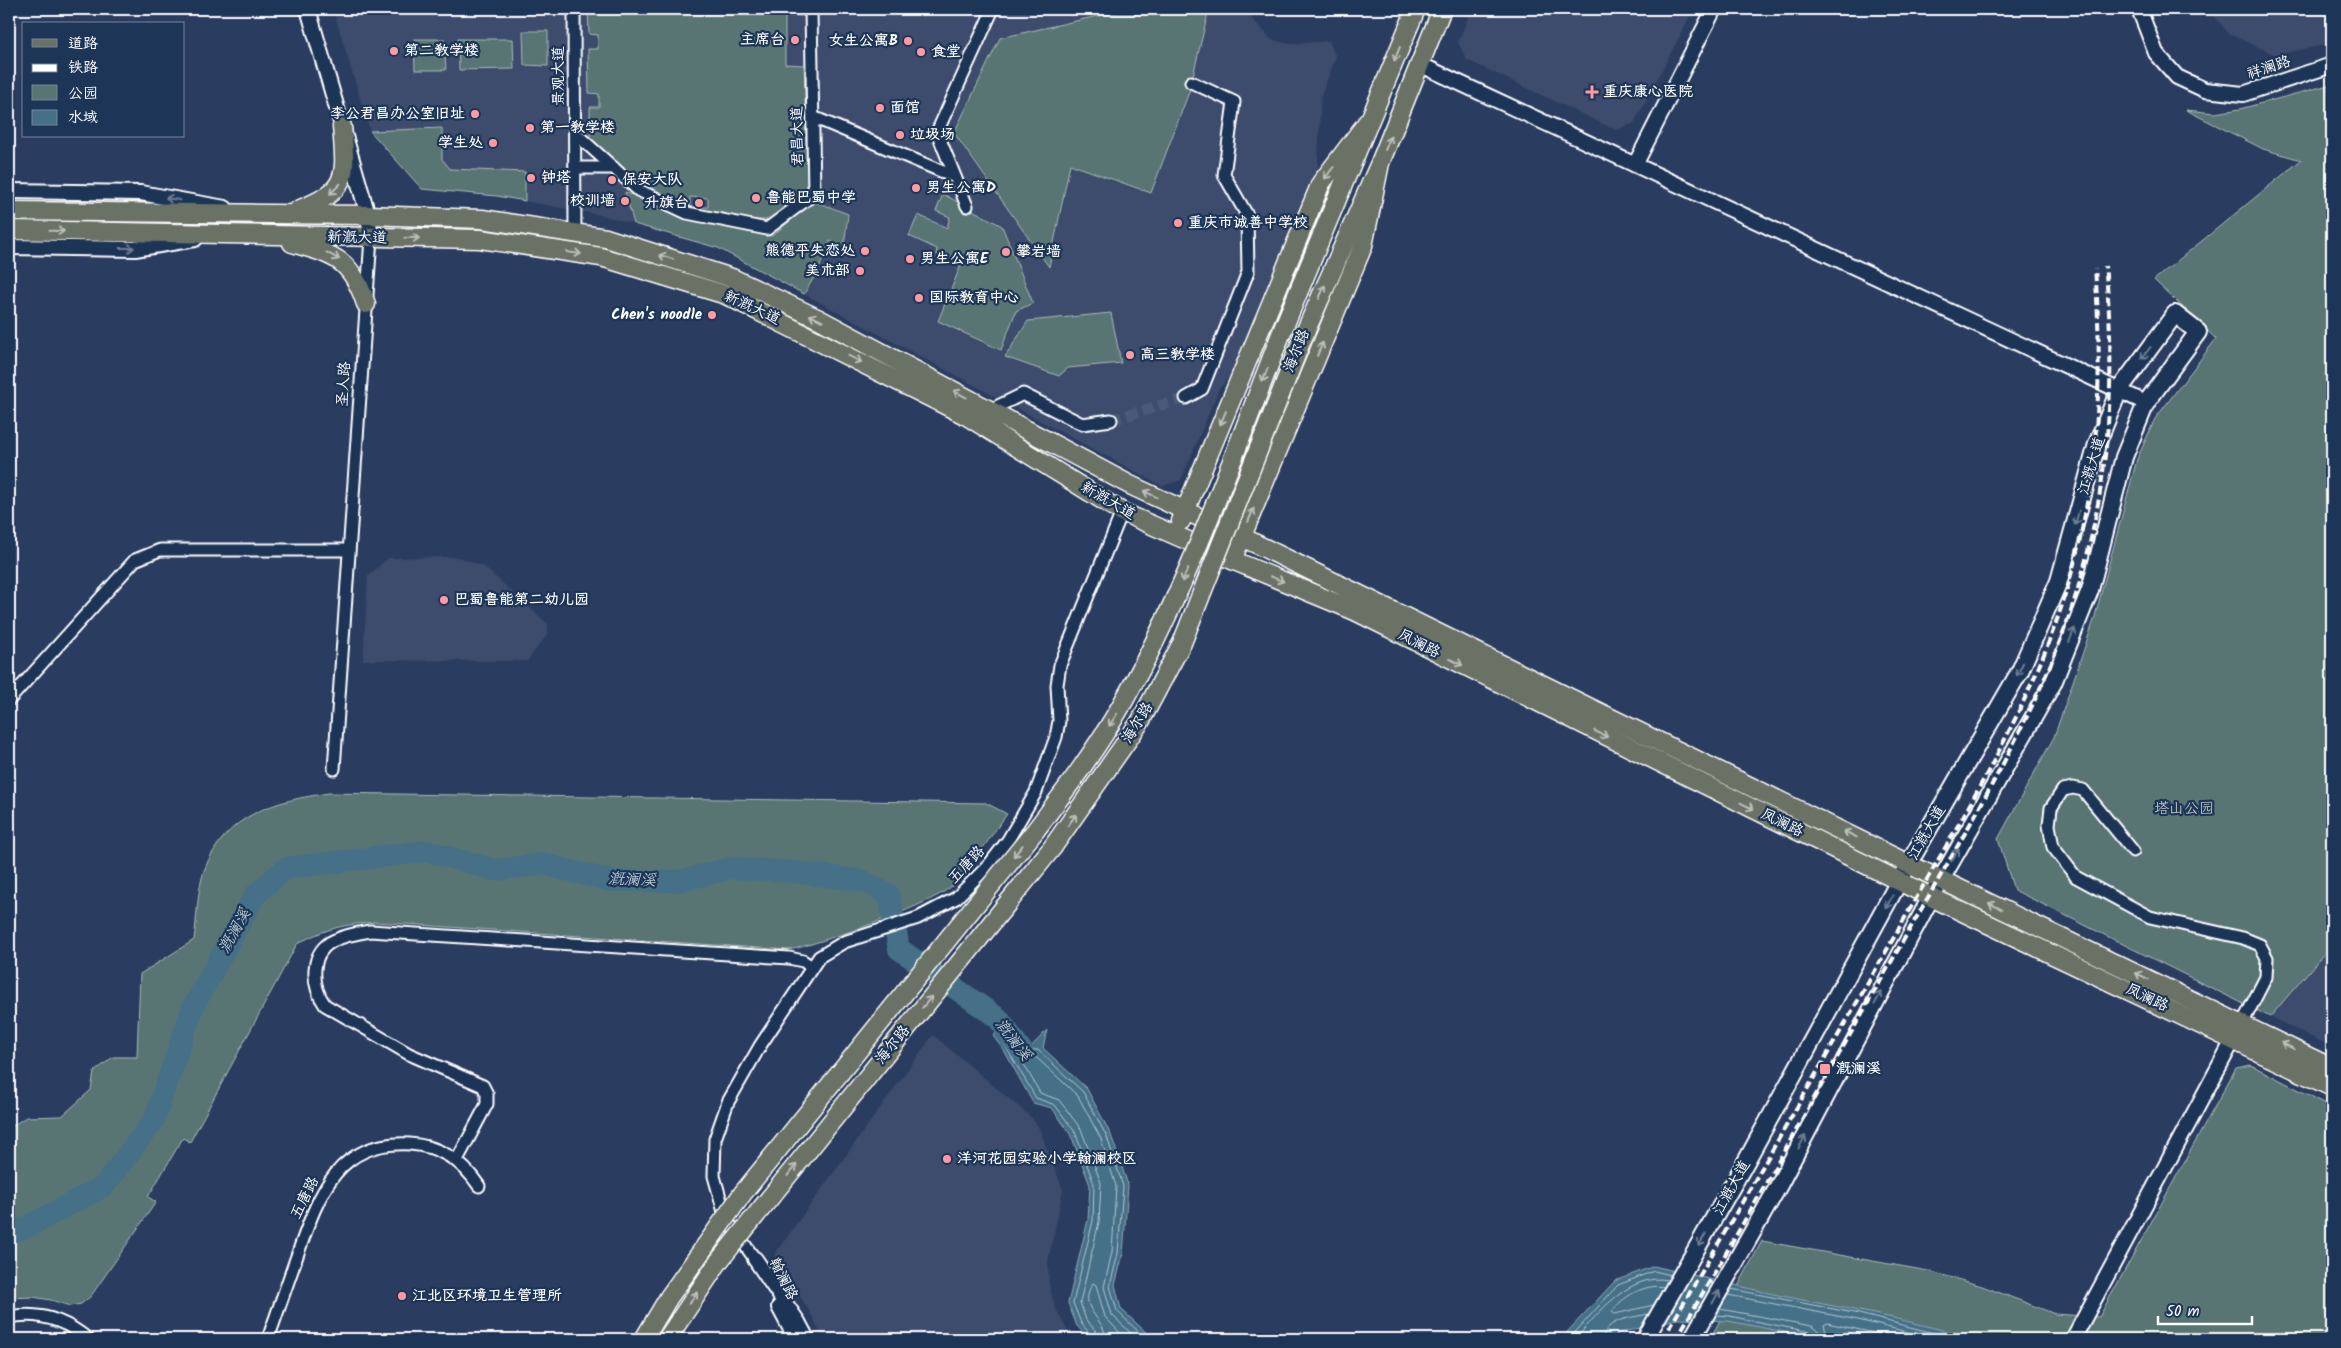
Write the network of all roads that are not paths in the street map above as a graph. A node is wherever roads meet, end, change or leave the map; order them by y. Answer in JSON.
{"nodes":[{"id":1,"x":308,"y":9,"type":"edge"},
{"id":2,"x":574,"y":9,"type":"edge"},
{"id":3,"x":811,"y":9,"type":"edge"},
{"id":4,"x":993,"y":9,"type":"edge"},
{"id":5,"x":1416,"y":9,"type":"edge"},
{"id":6,"x":1442,"y":9,"type":"edge"},
{"id":7,"x":1714,"y":9,"type":"edge"},
{"id":8,"x":2139,"y":9,"type":"edge"},
{"id":9,"x":1419,"y":64,"type":"junction"},
{"id":10,"x":2332,"y":65,"type":"edge"},
{"id":11,"x":1191,"y":82,"type":"dead end"},
{"id":12,"x":813,"y":117,"type":"junction"},
{"id":13,"x":1369,"y":120,"type":"junction"},
{"id":14,"x":342,"y":126,"type":"junction"},
{"id":15,"x":574,"y":133,"type":"junction"},
{"id":16,"x":1380,"y":163,"type":"junction"},
{"id":17,"x":1635,"y":165,"type":"junction"},
{"id":18,"x":575,"y":168,"type":"junction"},
{"id":19,"x":614,"y":168,"type":"junction"},
{"id":20,"x":956,"y":177,"type":"junction"},
{"id":21,"x":9,"y":191,"type":"edge"},
{"id":22,"x":967,"y":206,"type":"dead end"},
{"id":23,"x":9,"y":211,"type":"edge"},
{"id":24,"x":255,"y":213,"type":"junction"},
{"id":25,"x":290,"y":213,"type":"junction"},
{"id":26,"x":368,"y":215,"type":"junction"},
{"id":27,"x":9,"y":230,"type":"edge"},
{"id":28,"x":575,"y":234,"type":"junction"},
{"id":29,"x":219,"y":236,"type":"junction"},
{"id":30,"x":270,"y":236,"type":"junction"},
{"id":31,"x":371,"y":238,"type":"junction"},
{"id":32,"x":9,"y":246,"type":"edge"},
{"id":33,"x":366,"y":304,"type":"junction"},
{"id":34,"x":2119,"y":390,"type":"junction"},
{"id":35,"x":1186,"y":398,"type":"tunnel mouth"},
{"id":36,"x":2146,"y":403,"type":"junction"},
{"id":37,"x":990,"y":410,"type":"junction"},
{"id":38,"x":1110,"y":420,"type":"tunnel mouth"},
{"id":39,"x":1185,"y":510,"type":"junction"},
{"id":40,"x":1122,"y":512,"type":"junction"},
{"id":41,"x":1175,"y":535,"type":"junction"},
{"id":42,"x":1242,"y":537,"type":"junction"},
{"id":43,"x":348,"y":550,"type":"junction"},
{"id":44,"x":1232,"y":560,"type":"junction"},
{"id":45,"x":9,"y":700,"type":"edge"},
{"id":46,"x":334,"y":769,"type":"dead end"},
{"id":47,"x":2133,"y":851,"type":"dead end"},
{"id":48,"x":1909,"y":863,"type":"junction"},
{"id":49,"x":1941,"y":880,"type":"junction"},
{"id":50,"x":1900,"y":881,"type":"junction"},
{"id":51,"x":1932,"y":898,"type":"junction"},
{"id":52,"x":812,"y":967,"type":"junction"},
{"id":53,"x":2238,"y":1031,"type":"junction"},
{"id":54,"x":2332,"y":1068,"type":"edge"},
{"id":55,"x":2332,"y":1087,"type":"edge"},
{"id":56,"x":456,"y":1160,"type":"junction"},
{"id":57,"x":479,"y":1186,"type":"dead end"},
{"id":58,"x":755,"y":1259,"type":"junction"},
{"id":59,"x":9,"y":1316,"type":"edge"},
{"id":60,"x":88,"y":1339,"type":"edge"},
{"id":61,"x":268,"y":1339,"type":"edge"},
{"id":62,"x":644,"y":1339,"type":"edge"},
{"id":63,"x":667,"y":1339,"type":"edge"},
{"id":64,"x":796,"y":1339,"type":"edge"},
{"id":65,"x":807,"y":1339,"type":"edge"},
{"id":66,"x":1646,"y":1339,"type":"edge"},
{"id":67,"x":1692,"y":1339,"type":"edge"},
{"id":68,"x":2073,"y":1339,"type":"edge"}],
"edges":[{"from":1,"to":14,"type":"street","name":"圣人路"},
{"from":2,"to":15,"type":"street","name":"景观大道"},
{"from":3,"to":12,"type":"street","name":"君昌大道"},
{"from":4,"to":20,"type":"street"},
{"from":5,"to":13,"type":"main road","name":"海尔路","one_way":true},
{"from":6,"to":9,"type":"main road","name":"海尔路"},
{"from":7,"to":17,"type":"street"},
{"from":8,"to":10,"type":"street","name":"祥澜路"},
{"from":16,"to":9,"type":"main road","name":"海尔路","one_way":true},
{"from":9,"to":17,"type":"street"},
{"from":11,"to":35,"type":"street"},
{"from":12,"to":19,"type":"street","name":"君昌大道"},
{"from":12,"to":20,"type":"street"},
{"from":13,"to":39,"type":"main road","one_way":true},
{"from":13,"to":62,"type":"main road","name":"海尔路","one_way":true,"bridge":true},
{"from":14,"to":25,"type":"main road","one_way":true},
{"from":14,"to":26,"type":"street","name":"圣人路"},
{"from":15,"to":18,"type":"street","name":"景观大道"},
{"from":15,"to":19,"type":"street","name":"君昌大道"},
{"from":42,"to":16,"type":"main road","one_way":true},
{"from":63,"to":16,"type":"main road","name":"海尔路","one_way":true,"bridge":true},
{"from":17,"to":34,"type":"street"},
{"from":18,"to":19,"type":"street"},
{"from":18,"to":28,"type":"street","name":"景观大道"},
{"from":20,"to":22,"type":"street"},
{"from":24,"to":21,"type":"street","name":"新溉大道","one_way":true},
{"from":23,"to":24,"type":"main road","name":"新溉大道"},
{"from":24,"to":25,"type":"main road","name":"新溉大道"},
{"from":25,"to":26,"type":"main road","name":"新溉大道"},
{"from":26,"to":28,"type":"main road","name":"新溉大道"},
{"from":26,"to":31,"type":"street","name":"圣人路"},
{"from":27,"to":29,"type":"main road","name":"新溉大道","one_way":true},
{"from":37,"to":28,"type":"main road","name":"新溉大道","one_way":true},
{"from":29,"to":30,"type":"main road","name":"新溉大道"},
{"from":32,"to":29,"type":"street","name":"新溉大道","one_way":true},
{"from":30,"to":31,"type":"main road","name":"新溉大道"},
{"from":30,"to":33,"type":"main road","one_way":true},
{"from":31,"to":33,"type":"street","name":"圣人路"},
{"from":31,"to":40,"type":"main road","name":"新溉大道","one_way":true},
{"from":33,"to":43,"type":"street","name":"圣人路"},
{"from":34,"to":36,"type":"street"},
{"from":36,"to":34,"type":"main road","name":"江溉大道","one_way":true},
{"from":34,"to":48,"type":"main road","name":"江溉大道","one_way":true},
{"from":49,"to":36,"type":"main road","name":"江溉大道","one_way":true},
{"from":37,"to":38,"type":"street"},
{"from":39,"to":37,"type":"main road","name":"新溉大道","one_way":true},
{"from":39,"to":41,"type":"main road"},
{"from":39,"to":42,"type":"main road","name":"新溉大道"},
{"from":40,"to":41,"type":"main road","name":"新溉大道"},
{"from":40,"to":52,"type":"street","name":"五唐路"},
{"from":41,"to":44,"type":"main road","name":"新溉大道"},
{"from":42,"to":44,"type":"main road"},
{"from":48,"to":42,"type":"main road","name":"凤澜路","one_way":true},
{"from":43,"to":45,"type":"street"},
{"from":43,"to":46,"type":"street","name":"圣人路"},
{"from":44,"to":50,"type":"main road","name":"凤澜路","one_way":true},
{"from":47,"to":53,"type":"street"},
{"from":48,"to":49,"type":"main road","name":"凤澜路"},
{"from":48,"to":50,"type":"main road","name":"江溉大道"},
{"from":49,"to":51,"type":"main road","name":"江溉大道"},
{"from":53,"to":49,"type":"main road","name":"凤澜路","one_way":true},
{"from":50,"to":51,"type":"main road","name":"凤澜路"},
{"from":50,"to":66,"type":"main road","name":"江溉大道","one_way":true},
{"from":51,"to":53,"type":"main road","name":"凤澜路"},
{"from":67,"to":51,"type":"main road","name":"江溉大道","one_way":true},
{"from":52,"to":56,"type":"street"},
{"from":52,"to":58,"type":"street","name":"五唐路"},
{"from":54,"to":53,"type":"main road","name":"凤澜路","one_way":true},
{"from":53,"to":55,"type":"main road","name":"凤澜路"},
{"from":53,"to":68,"type":"street"},
{"from":56,"to":57,"type":"street","name":"五唐路"},
{"from":56,"to":61,"type":"street","name":"五唐路"},
{"from":58,"to":64,"type":"street","name":"翰澜路"},
{"from":58,"to":65,"type":"street","name":"翰澜路"},
{"from":59,"to":60,"type":"street"}]}
